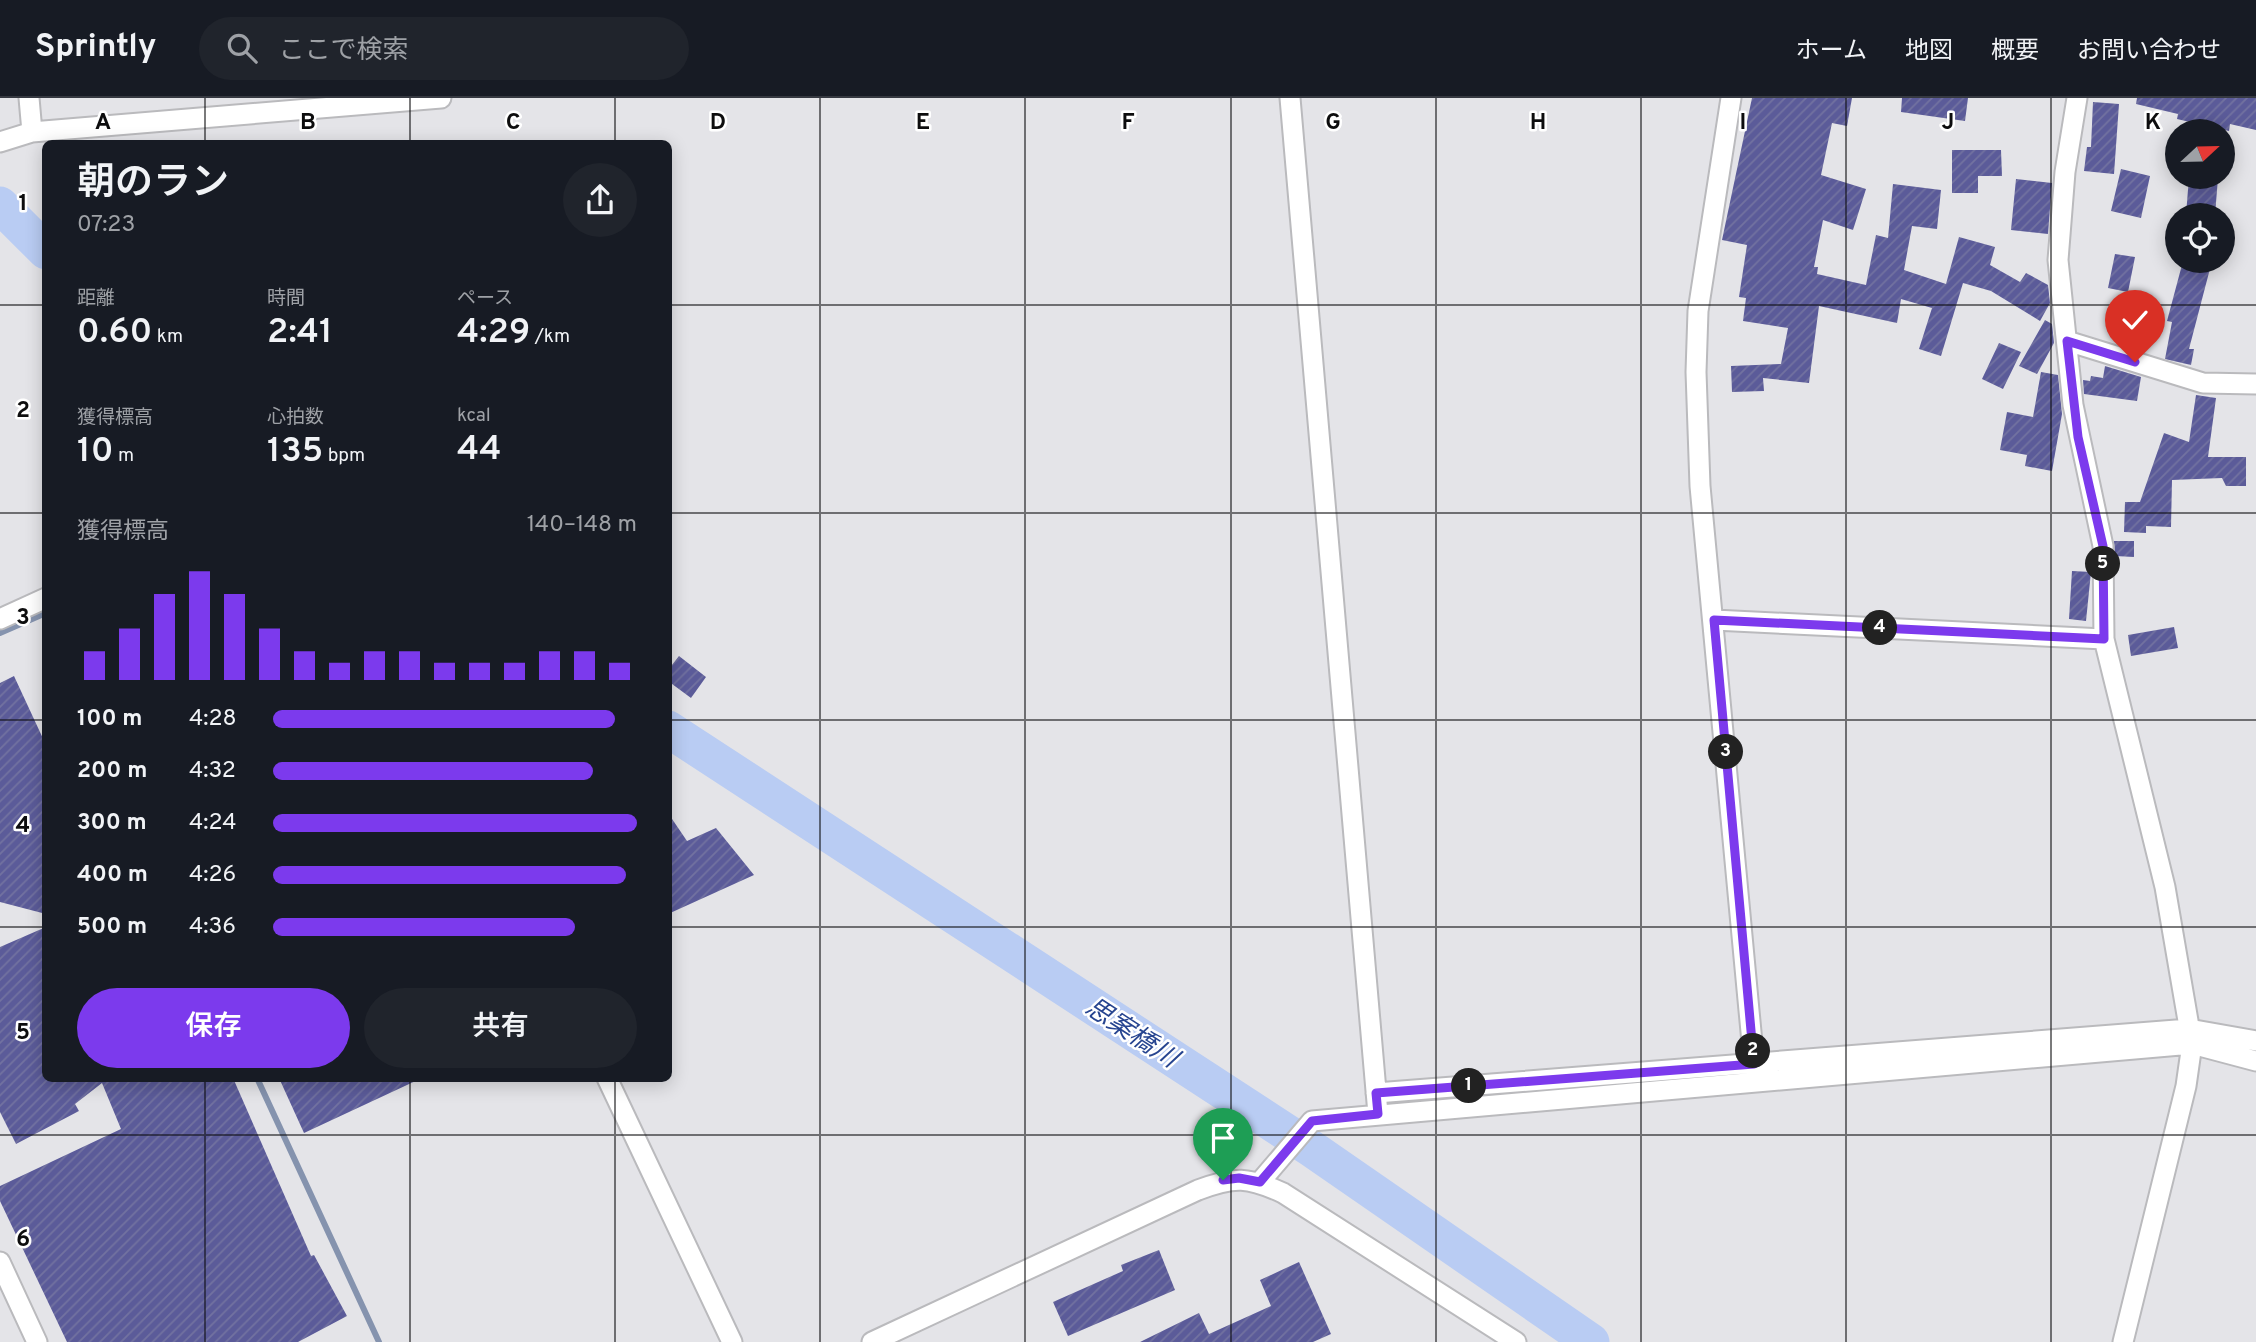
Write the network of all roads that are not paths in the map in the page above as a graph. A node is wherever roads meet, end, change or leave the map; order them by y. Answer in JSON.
{"nodes":[{"id":1,"x":29,"y":98,"type":"edge"},
{"id":2,"x":441,"y":98,"type":"edge"},
{"id":3,"x":1290,"y":98,"type":"edge"},
{"id":4,"x":1731,"y":98,"type":"edge"},
{"id":5,"x":2077,"y":98,"type":"edge"},
{"id":6,"x":32,"y":132,"type":"junction"},
{"id":7,"x":0,"y":142,"type":"edge"},
{"id":8,"x":2067,"y":341,"type":"junction"},
{"id":9,"x":2256,"y":384,"type":"edge"},
{"id":10,"x":42,"y":600,"type":"edge"},
{"id":11,"x":0,"y":619,"type":"edge"},
{"id":12,"x":1714,"y":620,"type":"junction"},
{"id":13,"x":2104,"y":639,"type":"junction"},
{"id":14,"x":2191,"y":1036,"type":"junction"},
{"id":15,"x":2256,"y":1041,"type":"edge"},
{"id":16,"x":2256,"y":1061,"type":"edge"},
{"id":17,"x":1754,"y":1064,"type":"junction"},
{"id":18,"x":609,"y":1082,"type":"edge"},
{"id":19,"x":1376,"y":1093,"type":"junction"},
{"id":20,"x":1378,"y":1114,"type":"junction"},
{"id":21,"x":1265,"y":1175,"type":"junction"},
{"id":22,"x":0,"y":1262,"type":"edge"},
{"id":23,"x":37,"y":1342,"type":"edge"},
{"id":24,"x":732,"y":1342,"type":"edge"},
{"id":25,"x":872,"y":1342,"type":"edge"},
{"id":26,"x":1516,"y":1342,"type":"edge"},
{"id":27,"x":2123,"y":1342,"type":"edge"}],
"edges":[{"from":1,"to":6,"type":"street"},
{"from":2,"to":6,"type":"street"},
{"from":3,"to":19,"type":"street"},
{"from":4,"to":12,"type":"street"},
{"from":5,"to":8,"type":"street"},
{"from":6,"to":7,"type":"street"},
{"from":8,"to":9,"type":"street"},
{"from":8,"to":13,"type":"street"},
{"from":10,"to":11,"type":"street"},
{"from":12,"to":13,"type":"street"},
{"from":12,"to":17,"type":"street"},
{"from":13,"to":14,"type":"street"},
{"from":14,"to":15,"type":"street"},
{"from":14,"to":16,"type":"street"},
{"from":14,"to":17,"type":"street"},
{"from":14,"to":20,"type":"street"},
{"from":14,"to":27,"type":"street"},
{"from":17,"to":19,"type":"street"},
{"from":18,"to":24,"type":"street"},
{"from":19,"to":20,"type":"street"},
{"from":20,"to":21,"type":"street"},
{"from":21,"to":25,"type":"street"},
{"from":21,"to":26,"type":"street"},
{"from":22,"to":23,"type":"street"}]}
